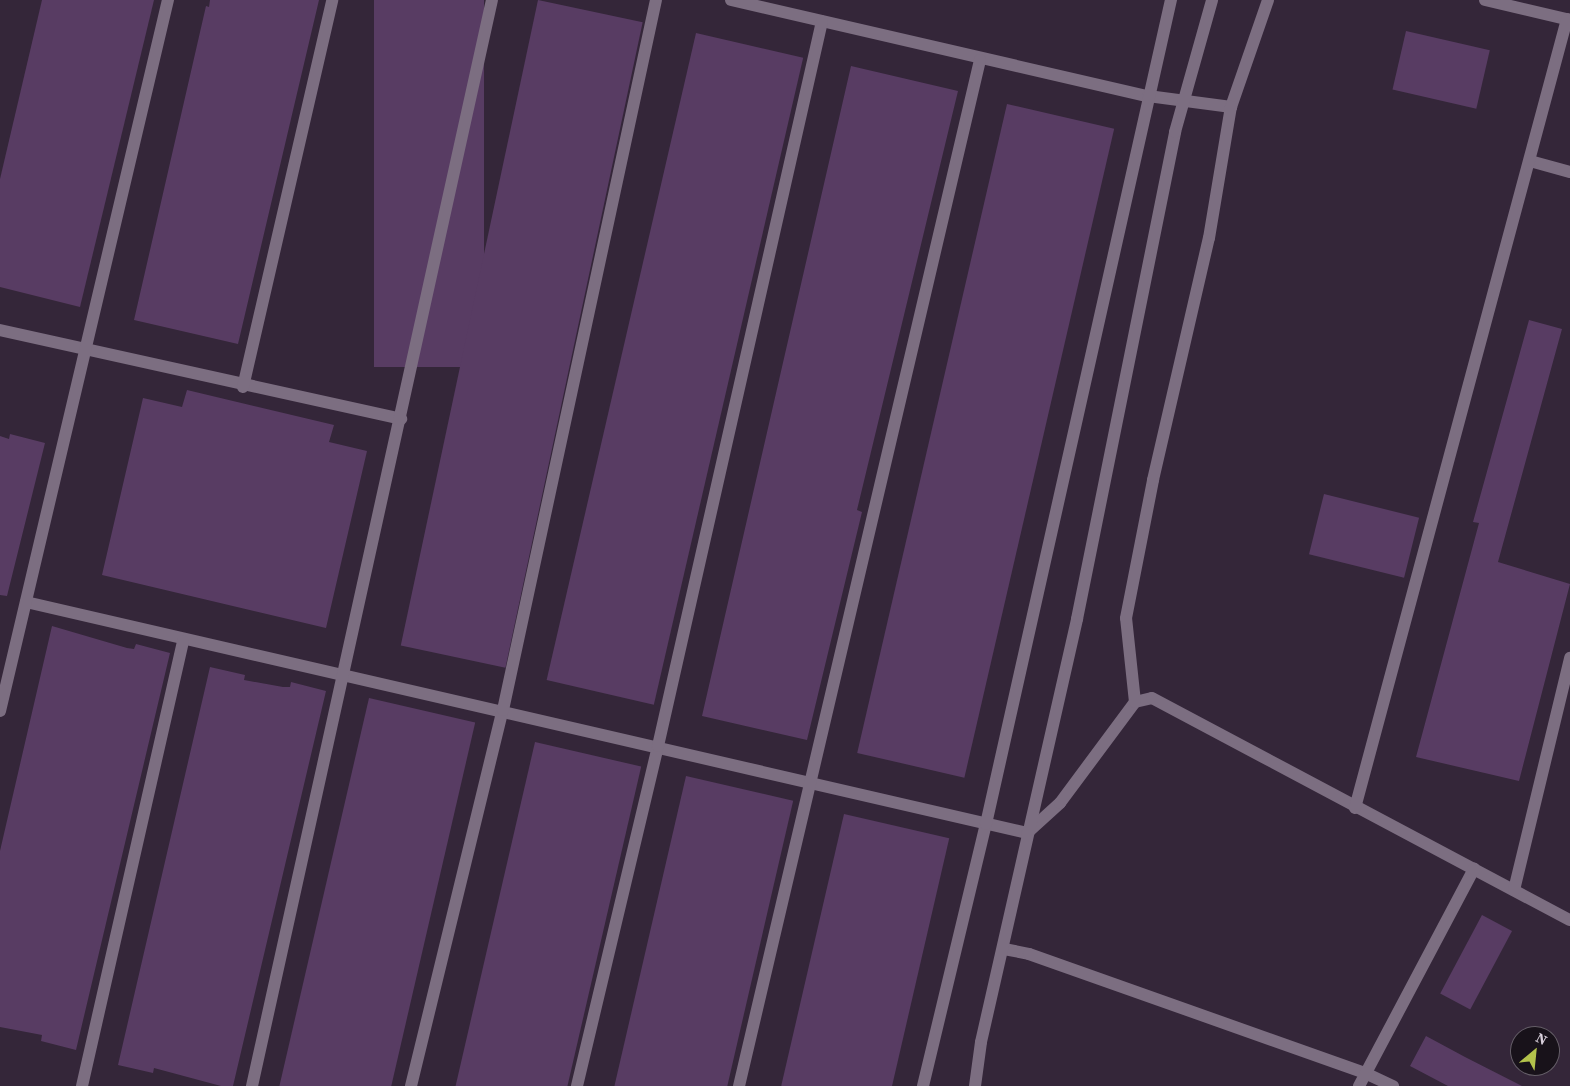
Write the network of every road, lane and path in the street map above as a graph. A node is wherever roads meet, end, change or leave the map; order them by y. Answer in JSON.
{"nodes":[{"id":1,"x":168,"y":0,"type":"edge"},
{"id":2,"x":332,"y":0,"type":"edge"},
{"id":3,"x":492,"y":0,"type":"edge"},
{"id":4,"x":656,"y":0,"type":"edge"},
{"id":5,"x":731,"y":0,"type":"edge"},
{"id":6,"x":1171,"y":0,"type":"edge"},
{"id":7,"x":1212,"y":0,"type":"edge"},
{"id":8,"x":1268,"y":0,"type":"edge"},
{"id":9,"x":1485,"y":0,"type":"edge"},
{"id":10,"x":1569,"y":20,"type":"edge"},
{"id":11,"x":822,"y":21,"type":"junction"},
{"id":12,"x":980,"y":60,"type":"junction"},
{"id":13,"x":1148,"y":96,"type":"junction"},
{"id":14,"x":1184,"y":102,"type":"junction"},
{"id":15,"x":1231,"y":107,"type":"junction"},
{"id":16,"x":1530,"y":162,"type":"junction"},
{"id":17,"x":1570,"y":172,"type":"edge"},
{"id":18,"x":0,"y":330,"type":"edge"},
{"id":19,"x":87,"y":352,"type":"junction"},
{"id":20,"x":243,"y":387,"type":"junction"},
{"id":21,"x":401,"y":419,"type":"junction"},
{"id":22,"x":26,"y":602,"type":"junction"},
{"id":23,"x":183,"y":641,"type":"junction"},
{"id":24,"x":1570,"y":658,"type":"edge"},
{"id":25,"x":343,"y":676,"type":"junction"},
{"id":26,"x":1135,"y":702,"type":"junction"},
{"id":27,"x":503,"y":710,"type":"junction"},
{"id":28,"x":0,"y":712,"type":"edge"},
{"id":29,"x":658,"y":746,"type":"junction"},
{"id":30,"x":809,"y":783,"type":"junction"},
{"id":31,"x":1355,"y":808,"type":"junction"},
{"id":32,"x":986,"y":824,"type":"junction"},
{"id":33,"x":1027,"y":833,"type":"junction"},
{"id":34,"x":1474,"y":869,"type":"junction"},
{"id":35,"x":1514,"y":890,"type":"junction"},
{"id":36,"x":1570,"y":920,"type":"edge"},
{"id":37,"x":1004,"y":949,"type":"junction"},
{"id":38,"x":1365,"y":1072,"type":"junction"},
{"id":39,"x":82,"y":1086,"type":"edge"},
{"id":40,"x":252,"y":1086,"type":"edge"},
{"id":41,"x":411,"y":1086,"type":"edge"},
{"id":42,"x":577,"y":1086,"type":"edge"},
{"id":43,"x":739,"y":1086,"type":"edge"},
{"id":44,"x":923,"y":1086,"type":"edge"},
{"id":45,"x":975,"y":1086,"type":"edge"},
{"id":46,"x":1359,"y":1086,"type":"edge"},
{"id":47,"x":1393,"y":1086,"type":"edge"}],
"edges":[{"from":1,"to":19,"type":"street"},
{"from":2,"to":20,"type":"street"},
{"from":3,"to":21,"type":"street"},
{"from":4,"to":27,"type":"street"},
{"from":5,"to":11,"type":"street"},
{"from":6,"to":13,"type":"street"},
{"from":7,"to":14,"type":"street"},
{"from":8,"to":15,"type":"street"},
{"from":9,"to":10,"type":"street"},
{"from":10,"to":16,"type":"street"},
{"from":11,"to":12,"type":"street"},
{"from":11,"to":29,"type":"street"},
{"from":12,"to":13,"type":"street"},
{"from":12,"to":30,"type":"street"},
{"from":13,"to":14,"type":"street"},
{"from":13,"to":32,"type":"street"},
{"from":14,"to":15,"type":"street"},
{"from":14,"to":33,"type":"street"},
{"from":15,"to":26,"type":"street"},
{"from":16,"to":17,"type":"street"},
{"from":16,"to":31,"type":"street"},
{"from":18,"to":19,"type":"street"},
{"from":19,"to":20,"type":"street"},
{"from":19,"to":22,"type":"street"},
{"from":20,"to":21,"type":"street"},
{"from":21,"to":25,"type":"street"},
{"from":22,"to":23,"type":"street"},
{"from":22,"to":28,"type":"street"},
{"from":23,"to":25,"type":"street"},
{"from":23,"to":39,"type":"street"},
{"from":24,"to":35,"type":"street"},
{"from":25,"to":27,"type":"street"},
{"from":25,"to":40,"type":"street"},
{"from":26,"to":31,"type":"street"},
{"from":26,"to":33,"type":"street"},
{"from":27,"to":29,"type":"street"},
{"from":27,"to":41,"type":"street"},
{"from":29,"to":30,"type":"street"},
{"from":29,"to":42,"type":"street"},
{"from":30,"to":32,"type":"street"},
{"from":30,"to":43,"type":"street"},
{"from":31,"to":34,"type":"street"},
{"from":32,"to":33,"type":"street"},
{"from":32,"to":44,"type":"street"},
{"from":33,"to":37,"type":"street"},
{"from":34,"to":35,"type":"street"},
{"from":34,"to":38,"type":"street"},
{"from":35,"to":36,"type":"street"},
{"from":37,"to":38,"type":"street"},
{"from":37,"to":45,"type":"street"},
{"from":38,"to":46,"type":"street"},
{"from":38,"to":47,"type":"street"}]}
